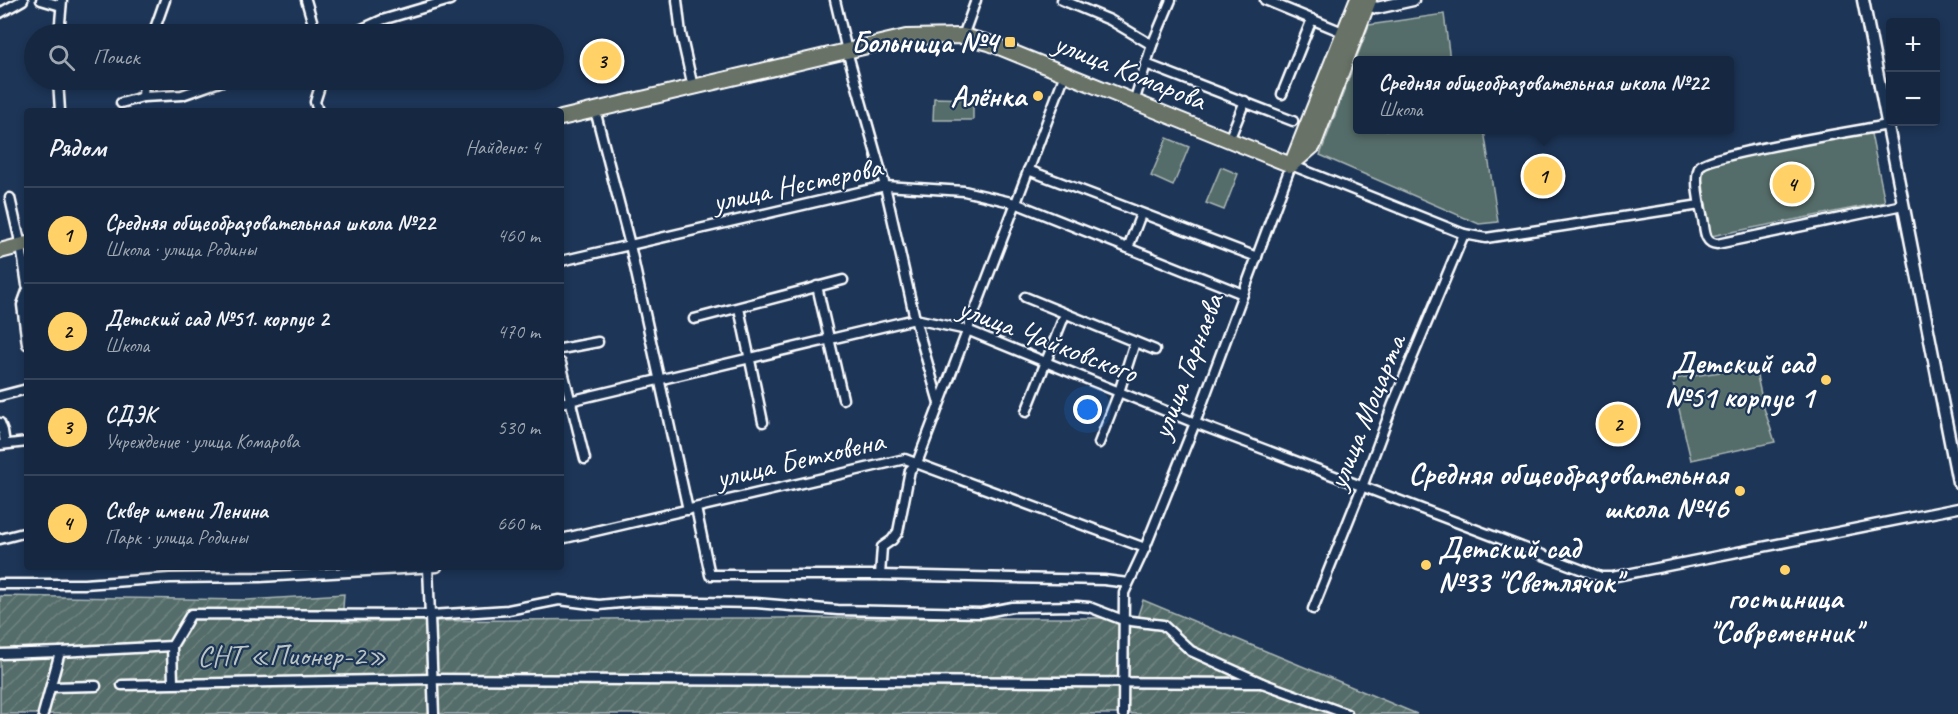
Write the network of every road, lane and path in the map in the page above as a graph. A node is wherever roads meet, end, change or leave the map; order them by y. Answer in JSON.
{"nodes":[{"id":1,"x":23,"y":0,"type":"edge"},
{"id":2,"x":41,"y":0,"type":"edge"},
{"id":3,"x":165,"y":0,"type":"edge"},
{"id":4,"x":450,"y":0,"type":"edge"},
{"id":5,"x":677,"y":0,"type":"edge"},
{"id":6,"x":835,"y":0,"type":"edge"},
{"id":7,"x":976,"y":0,"type":"edge"},
{"id":8,"x":1062,"y":0,"type":"edge"},
{"id":9,"x":1171,"y":0,"type":"edge"},
{"id":10,"x":1264,"y":0,"type":"edge"},
{"id":11,"x":1413,"y":0,"type":"edge"},
{"id":12,"x":1863,"y":0,"type":"edge"},
{"id":13,"x":309,"y":1,"type":"edge"},
{"id":14,"x":1361,"y":1,"type":"edge"},
{"id":15,"x":61,"y":3,"type":"edge"},
{"id":16,"x":0,"y":13,"type":"edge"},
{"id":17,"x":1312,"y":19,"type":"junction"},
{"id":18,"x":60,"y":24,"type":"edge"},
{"id":19,"x":157,"y":24,"type":"edge"},
{"id":20,"x":314,"y":24,"type":"edge"},
{"id":21,"x":373,"y":24,"type":"edge"},
{"id":22,"x":1345,"y":33,"type":"junction"},
{"id":23,"x":963,"y":36,"type":"junction"},
{"id":24,"x":1152,"y":45,"type":"junction"},
{"id":25,"x":847,"y":51,"type":"junction"},
{"id":26,"x":1146,"y":64,"type":"junction"},
{"id":27,"x":1065,"y":74,"type":"junction"},
{"id":28,"x":693,"y":87,"type":"junction"},
{"id":29,"x":59,"y":90,"type":"edge"},
{"id":30,"x":143,"y":90,"type":"edge"},
{"id":31,"x":196,"y":90,"type":"edge"},
{"id":32,"x":319,"y":90,"type":"edge"},
{"id":33,"x":1282,"y":94,"type":"dead end"},
{"id":34,"x":143,"y":97,"type":"junction"},
{"id":35,"x":1245,"y":101,"type":"junction"},
{"id":36,"x":1134,"y":102,"type":"junction"},
{"id":37,"x":121,"y":103,"type":"dead end"},
{"id":38,"x":60,"y":108,"type":"edge"},
{"id":39,"x":317,"y":108,"type":"edge"},
{"id":40,"x":595,"y":110,"type":"junction"},
{"id":41,"x":1886,"y":115,"type":"edge"},
{"id":42,"x":564,"y":117,"type":"edge"},
{"id":43,"x":1293,"y":121,"type":"dead end"},
{"id":44,"x":1886,"y":125,"type":"edge"},
{"id":45,"x":1888,"y":126,"type":"edge"},
{"id":46,"x":1229,"y":140,"type":"junction"},
{"id":47,"x":1291,"y":165,"type":"junction"},
{"id":48,"x":1028,"y":170,"type":"junction"},
{"id":49,"x":885,"y":186,"type":"junction"},
{"id":50,"x":10,"y":198,"type":"dead end"},
{"id":51,"x":1015,"y":203,"type":"junction"},
{"id":52,"x":1903,"y":205,"type":"junction"},
{"id":53,"x":1700,"y":206,"type":"junction"},
{"id":54,"x":1141,"y":213,"type":"junction"},
{"id":55,"x":1464,"y":234,"type":"junction"},
{"id":56,"x":24,"y":245,"type":"edge"},
{"id":57,"x":630,"y":245,"type":"junction"},
{"id":58,"x":1128,"y":248,"type":"junction"},
{"id":59,"x":0,"y":251,"type":"edge"},
{"id":60,"x":1257,"y":257,"type":"junction"},
{"id":61,"x":564,"y":260,"type":"edge"},
{"id":62,"x":843,"y":280,"type":"dead end"},
{"id":63,"x":817,"y":286,"type":"junction"},
{"id":64,"x":1243,"y":294,"type":"junction"},
{"id":65,"x":1024,"y":297,"type":"dead end"},
{"id":66,"x":24,"y":299,"type":"edge"},
{"id":67,"x":739,"y":308,"type":"junction"},
{"id":68,"x":1065,"y":314,"type":"junction"},
{"id":69,"x":694,"y":319,"type":"dead end"},
{"id":70,"x":915,"y":319,"type":"junction"},
{"id":71,"x":24,"y":321,"type":"edge"},
{"id":72,"x":967,"y":330,"type":"junction"},
{"id":73,"x":828,"y":340,"type":"junction"},
{"id":74,"x":598,"y":342,"type":"dead end"},
{"id":75,"x":1135,"y":342,"type":"junction"},
{"id":76,"x":564,"y":348,"type":"edge"},
{"id":77,"x":1155,"y":350,"type":"dead end"},
{"id":78,"x":749,"y":358,"type":"junction"},
{"id":79,"x":1046,"y":363,"type":"junction"},
{"id":80,"x":564,"y":374,"type":"edge"},
{"id":81,"x":660,"y":380,"type":"junction"},
{"id":82,"x":24,"y":390,"type":"edge"},
{"id":83,"x":1119,"y":392,"type":"junction"},
{"id":84,"x":0,"y":396,"type":"edge"},
{"id":85,"x":843,"y":399,"type":"dead end"},
{"id":86,"x":571,"y":400,"type":"junction"},
{"id":87,"x":564,"y":402,"type":"edge"},
{"id":88,"x":939,"y":404,"type":"junction"},
{"id":89,"x":1026,"y":412,"type":"dead end"},
{"id":90,"x":763,"y":422,"type":"dead end"},
{"id":91,"x":0,"y":423,"type":"edge"},
{"id":92,"x":1194,"y":423,"type":"junction"},
{"id":93,"x":24,"y":442,"type":"edge"},
{"id":94,"x":1099,"y":443,"type":"dead end"},
{"id":95,"x":2,"y":444,"type":"edge"},
{"id":96,"x":585,"y":459,"type":"dead end"},
{"id":97,"x":917,"y":463,"type":"junction"},
{"id":98,"x":1958,"y":482,"type":"edge"},
{"id":99,"x":1362,"y":487,"type":"junction"},
{"id":100,"x":1958,"y":508,"type":"edge"},
{"id":101,"x":692,"y":509,"type":"junction"},
{"id":102,"x":24,"y":533,"type":"edge"},
{"id":103,"x":564,"y":538,"type":"edge"},
{"id":104,"x":0,"y":539,"type":"edge"},
{"id":105,"x":1145,"y":548,"type":"junction"},
{"id":106,"x":169,"y":570,"type":"edge"},
{"id":107,"x":259,"y":570,"type":"edge"},
{"id":108,"x":393,"y":570,"type":"edge"},
{"id":109,"x":431,"y":570,"type":"edge"},
{"id":110,"x":880,"y":575,"type":"junction"},
{"id":111,"x":260,"y":577,"type":"junction"},
{"id":112,"x":170,"y":578,"type":"junction"},
{"id":113,"x":1128,"y":583,"type":"junction"},
{"id":114,"x":0,"y":584,"type":"edge"},
{"id":115,"x":1313,"y":609,"type":"dead end"},
{"id":116,"x":431,"y":615,"type":"junction"},
{"id":117,"x":1123,"y":620,"type":"junction"},
{"id":118,"x":172,"y":646,"type":"junction"},
{"id":119,"x":60,"y":652,"type":"junction"},
{"id":120,"x":0,"y":654,"type":"edge"},
{"id":121,"x":432,"y":679,"type":"junction"},
{"id":122,"x":1123,"y":681,"type":"junction"},
{"id":123,"x":173,"y":683,"type":"junction"},
{"id":124,"x":1262,"y":683,"type":"junction"},
{"id":125,"x":122,"y":685,"type":"dead end"},
{"id":126,"x":96,"y":686,"type":"dead end"},
{"id":127,"x":51,"y":687,"type":"junction"},
{"id":128,"x":43,"y":714,"type":"edge"},
{"id":129,"x":434,"y":714,"type":"edge"},
{"id":130,"x":1123,"y":714,"type":"edge"},
{"id":131,"x":1347,"y":714,"type":"edge"}],
"edges":[{"from":1,"to":16,"type":"street"},
{"from":2,"to":15,"type":"street"},
{"from":3,"to":19,"type":"street"},
{"from":4,"to":21,"type":"street"},
{"from":5,"to":28,"type":"street"},
{"from":6,"to":25,"type":"street"},
{"from":7,"to":23,"type":"street"},
{"from":8,"to":24,"type":"street"},
{"from":9,"to":24,"type":"street"},
{"from":10,"to":17,"type":"street"},
{"from":11,"to":14,"type":"street"},
{"from":12,"to":41,"type":"street"},
{"from":13,"to":20,"type":"street"},
{"from":14,"to":22,"type":"main road","name":"улица Гарнаева"},
{"from":14,"to":47,"type":"main road","name":"улица Гарнаева"},
{"from":15,"to":18,"type":"street"},
{"from":17,"to":22,"type":"street"},
{"from":17,"to":33,"type":"street"},
{"from":22,"to":47,"type":"main road","name":"улица Гарнаева"},
{"from":23,"to":25,"type":"main road","name":"улица Комарова"},
{"from":23,"to":27,"type":"main road","name":"улица Комарова"},
{"from":24,"to":26,"type":"street"},
{"from":25,"to":28,"type":"main road","name":"улица Комарова"},
{"from":25,"to":49,"type":"street"},
{"from":26,"to":35,"type":"street"},
{"from":26,"to":36,"type":"street"},
{"from":27,"to":36,"type":"main road","name":"улица Комарова"},
{"from":27,"to":48,"type":"street"},
{"from":28,"to":40,"type":"main road","name":"улица Комарова"},
{"from":29,"to":38,"type":"street"},
{"from":30,"to":34,"type":"street"},
{"from":31,"to":34,"type":"street"},
{"from":32,"to":39,"type":"street"},
{"from":34,"to":37,"type":"street"},
{"from":35,"to":43,"type":"street"},
{"from":35,"to":46,"type":"street"},
{"from":36,"to":46,"type":"main road","name":"улица Комарова"},
{"from":40,"to":42,"type":"main road","name":"улица Комарова"},
{"from":40,"to":57,"type":"street"},
{"from":44,"to":53,"type":"street"},
{"from":45,"to":52,"type":"street"},
{"from":46,"to":47,"type":"main road","name":"улица Комарова"},
{"from":47,"to":55,"type":"street"},
{"from":47,"to":60,"type":"street","name":"улица Гарнаева"},
{"from":48,"to":51,"type":"street"},
{"from":48,"to":54,"type":"street"},
{"from":49,"to":51,"type":"street","name":"улица Нестерова"},
{"from":49,"to":57,"type":"street","name":"улица Нестерова"},
{"from":49,"to":70,"type":"street"},
{"from":50,"to":56,"type":"street"},
{"from":51,"to":58,"type":"street","name":"улица Нестерова"},
{"from":51,"to":72,"type":"street"},
{"from":52,"to":53,"type":"street"},
{"from":52,"to":98,"type":"street"},
{"from":53,"to":55,"type":"street"},
{"from":54,"to":58,"type":"street"},
{"from":54,"to":60,"type":"street"},
{"from":55,"to":99,"type":"street","name":"улица Моцарта"},
{"from":56,"to":59,"type":"main road"},
{"from":57,"to":61,"type":"street","name":"улица Нестерова"},
{"from":57,"to":81,"type":"street"},
{"from":58,"to":64,"type":"street","name":"улица Нестерова"},
{"from":60,"to":64,"type":"street","name":"улица Гарнаева"},
{"from":62,"to":63,"type":"street"},
{"from":63,"to":67,"type":"street"},
{"from":63,"to":73,"type":"street"},
{"from":64,"to":92,"type":"street","name":"улица Гарнаева"},
{"from":65,"to":68,"type":"street"},
{"from":66,"to":71,"type":"street"},
{"from":67,"to":69,"type":"street"},
{"from":67,"to":78,"type":"street"},
{"from":68,"to":75,"type":"street"},
{"from":68,"to":79,"type":"street"},
{"from":70,"to":72,"type":"street","name":"улица Чайковского"},
{"from":70,"to":73,"type":"street","name":"улица Чайковского"},
{"from":70,"to":88,"type":"street"},
{"from":72,"to":79,"type":"street","name":"улица Чайковского"},
{"from":72,"to":88,"type":"street"},
{"from":73,"to":78,"type":"street","name":"улица Чайковского"},
{"from":73,"to":85,"type":"street"},
{"from":74,"to":76,"type":"street"},
{"from":75,"to":77,"type":"street"},
{"from":75,"to":83,"type":"street"},
{"from":78,"to":81,"type":"street","name":"улица Чайковского"},
{"from":78,"to":90,"type":"street"},
{"from":79,"to":83,"type":"street","name":"улица Чайковского"},
{"from":79,"to":89,"type":"street"},
{"from":80,"to":86,"type":"street"},
{"from":81,"to":86,"type":"street","name":"улица Чайковского"},
{"from":81,"to":101,"type":"street"},
{"from":82,"to":84,"type":"street"},
{"from":83,"to":92,"type":"street","name":"улица Чайковского"},
{"from":83,"to":94,"type":"street"},
{"from":86,"to":87,"type":"street","name":"улица Чайковского"},
{"from":86,"to":96,"type":"street"},
{"from":88,"to":97,"type":"street"},
{"from":91,"to":95,"type":"street"},
{"from":92,"to":99,"type":"street","name":"улица Чайковского"},
{"from":92,"to":105,"type":"street","name":"улица Гарнаева"},
{"from":93,"to":95,"type":"street"},
{"from":97,"to":101,"type":"street","name":"улица Бетховена"},
{"from":97,"to":105,"type":"street","name":"улица Бетховена"},
{"from":97,"to":110,"type":"street"},
{"from":99,"to":100,"type":"street","name":"улица Чайковского"},
{"from":99,"to":115,"type":"street","name":"улица Моцарта"},
{"from":101,"to":103,"type":"street","name":"улица Бетховена"},
{"from":101,"to":110,"type":"street"},
{"from":102,"to":104,"type":"street"},
{"from":105,"to":113,"type":"street","name":"улица Гарнаева"},
{"from":106,"to":112,"type":"street"},
{"from":107,"to":111,"type":"street"},
{"from":108,"to":111,"type":"street"},
{"from":109,"to":116,"type":"street"},
{"from":110,"to":113,"type":"street"},
{"from":111,"to":112,"type":"street"},
{"from":112,"to":114,"type":"street"},
{"from":113,"to":117,"type":"street","name":"улица Гарнаева"},
{"from":116,"to":117,"type":"street"},
{"from":116,"to":118,"type":"street"},
{"from":116,"to":121,"type":"street"},
{"from":117,"to":122,"type":"street","name":"улица Гарнаева"},
{"from":117,"to":124,"type":"street"},
{"from":118,"to":119,"type":"street"},
{"from":118,"to":123,"type":"street"},
{"from":119,"to":120,"type":"street"},
{"from":119,"to":127,"type":"street"},
{"from":121,"to":122,"type":"street"},
{"from":121,"to":123,"type":"street"},
{"from":121,"to":129,"type":"street"},
{"from":122,"to":124,"type":"street"},
{"from":122,"to":130,"type":"street","name":"улица Гарнаева"},
{"from":123,"to":125,"type":"street"},
{"from":124,"to":131,"type":"street"},
{"from":126,"to":127,"type":"street"},
{"from":127,"to":128,"type":"street"}]}
